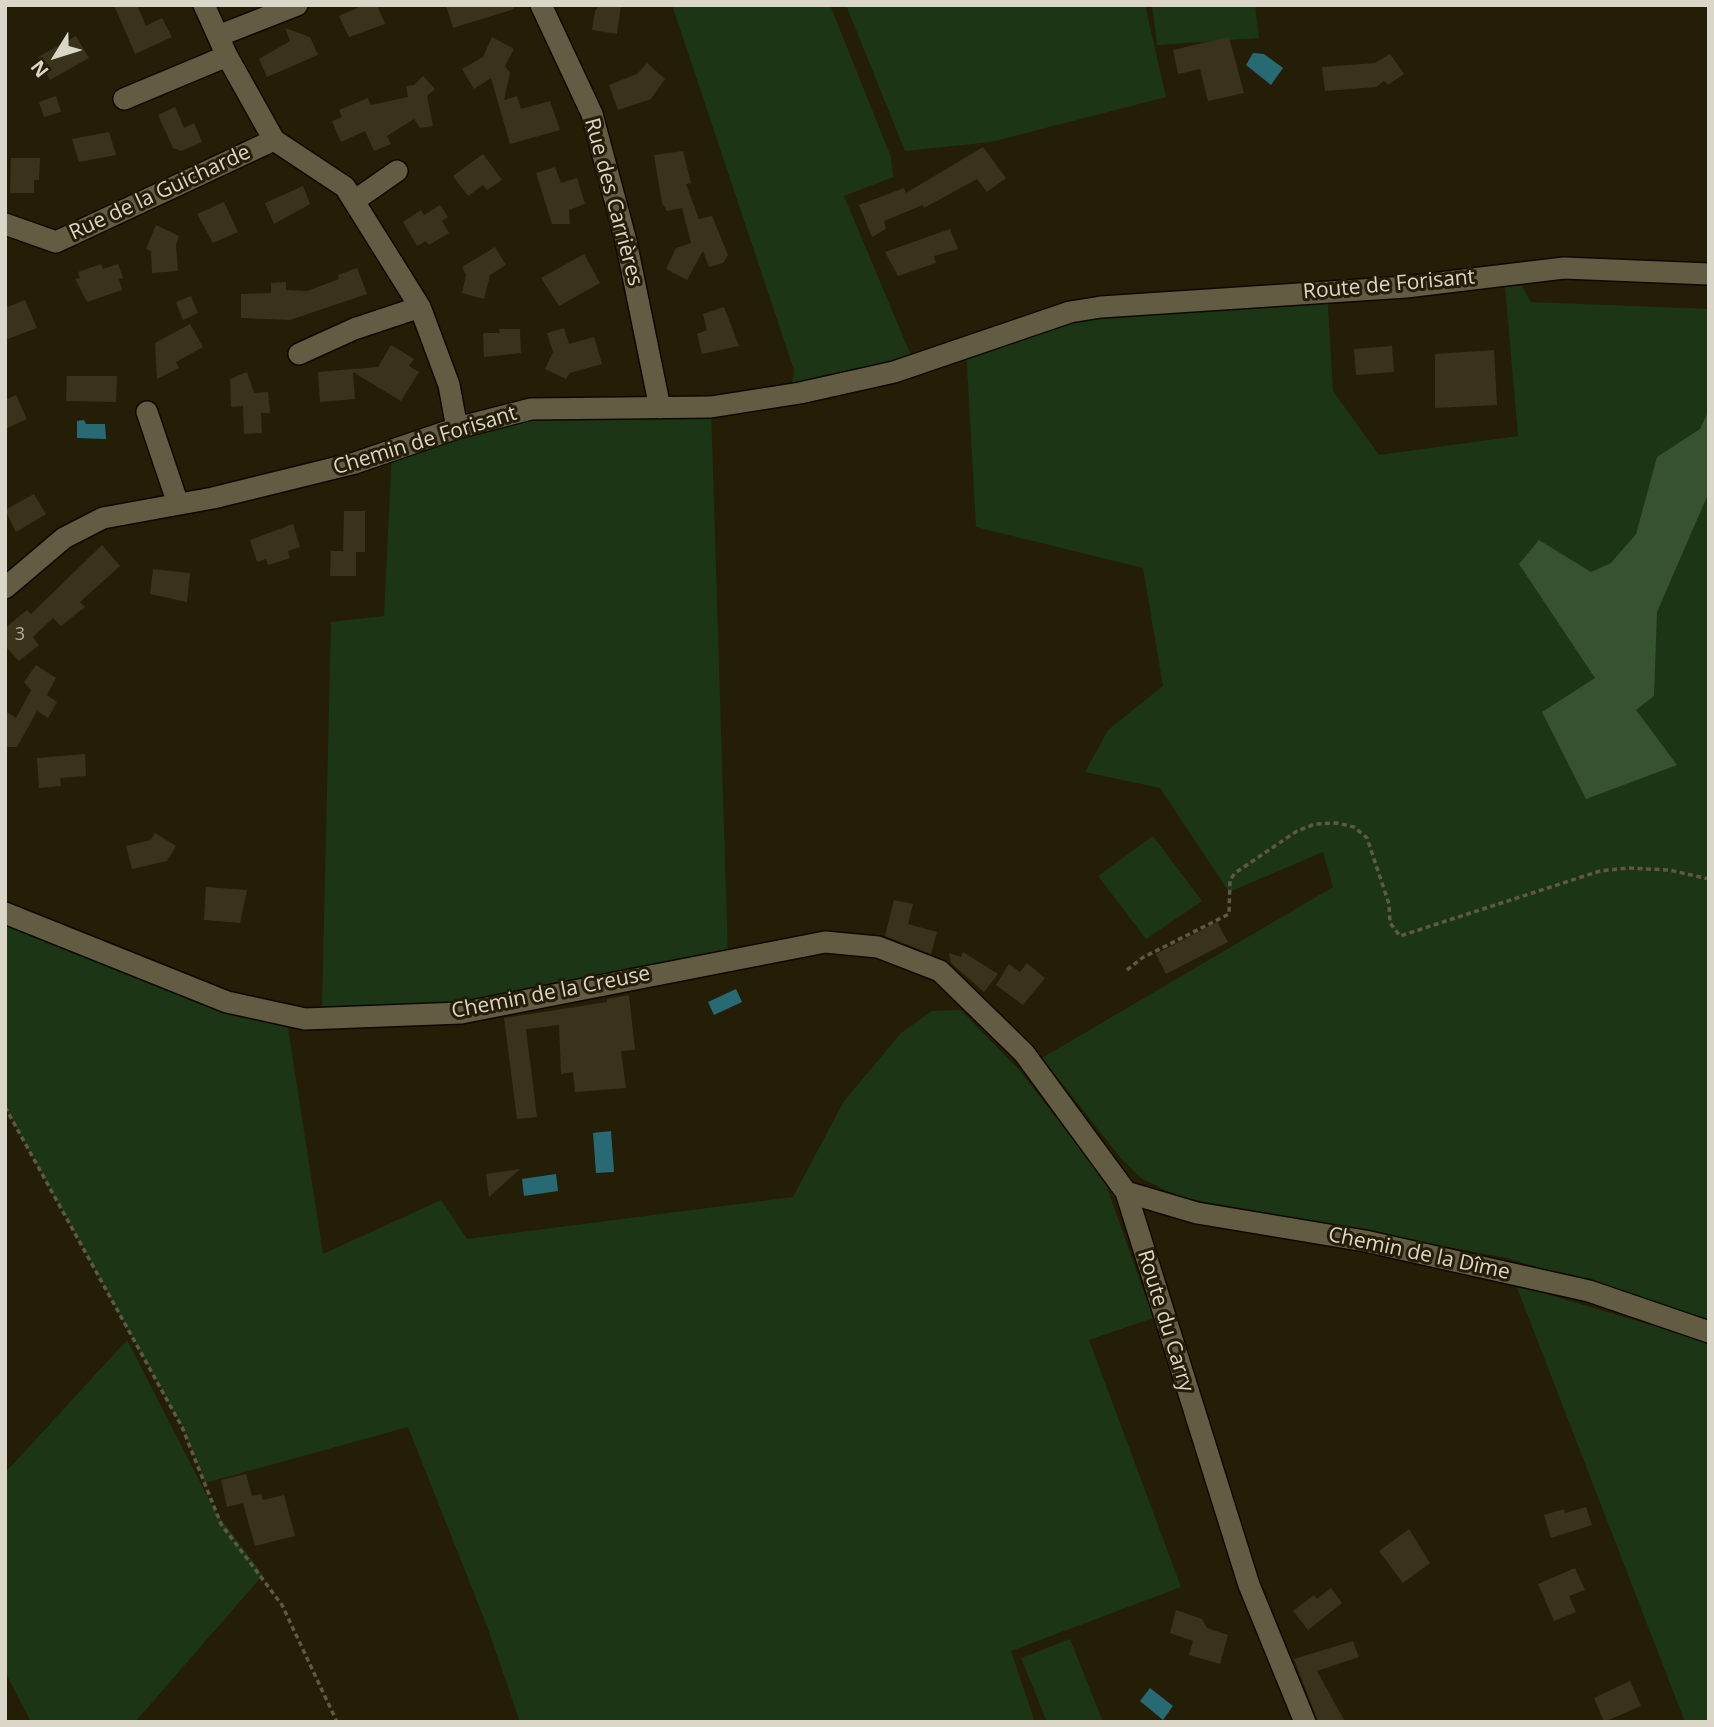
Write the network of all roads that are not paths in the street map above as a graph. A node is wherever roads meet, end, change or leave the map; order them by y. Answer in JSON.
{"nodes":[{"id":1,"x":204,"y":5,"type":"edge"},
{"id":2,"x":298,"y":5,"type":"edge"},
{"id":3,"x":541,"y":5,"type":"edge"},
{"id":4,"x":218,"y":36,"type":"junction"},
{"id":5,"x":227,"y":56,"type":"junction"},
{"id":6,"x":124,"y":99,"type":"dead end"},
{"id":7,"x":274,"y":140,"type":"junction"},
{"id":8,"x":397,"y":171,"type":"dead end"},
{"id":9,"x":354,"y":201,"type":"junction"},
{"id":10,"x":5,"y":224,"type":"edge"},
{"id":11,"x":1709,"y":274,"type":"edge"},
{"id":12,"x":420,"y":307,"type":"junction"},
{"id":13,"x":1070,"y":312,"type":"joint"},
{"id":14,"x":299,"y":354,"type":"dead end"},
{"id":15,"x":660,"y":408,"type":"junction"},
{"id":16,"x":147,"y":412,"type":"dead end"},
{"id":17,"x":457,"y":428,"type":"junction"},
{"id":18,"x":178,"y":504,"type":"junction"},
{"id":19,"x":6,"y":584,"type":"edge"},
{"id":20,"x":5,"y":913,"type":"edge"},
{"id":21,"x":940,"y":971,"type":"joint"},
{"id":22,"x":1126,"y":1192,"type":"junction"},
{"id":23,"x":1709,"y":1332,"type":"edge"},
{"id":24,"x":1305,"y":1722,"type":"edge"}],
"edges":[{"from":1,"to":4,"type":"street"},
{"from":2,"to":4,"type":"street"},
{"from":3,"to":15,"type":"street","name":"Rue des Carrières"},
{"from":4,"to":5,"type":"street"},
{"from":5,"to":6,"type":"street"},
{"from":5,"to":7,"type":"street"},
{"from":7,"to":9,"type":"street"},
{"from":7,"to":10,"type":"street","name":"Rue de la Guicharde"},
{"from":8,"to":9,"type":"street"},
{"from":9,"to":12,"type":"street"},
{"from":11,"to":13,"type":"street","name":"Route de Forisant"},
{"from":12,"to":14,"type":"street"},
{"from":12,"to":17,"type":"street"},
{"from":13,"to":15,"type":"street","name":"Chemin de Forisant"},
{"from":15,"to":17,"type":"street","name":"Chemin de Forisant"},
{"from":16,"to":18,"type":"street"},
{"from":17,"to":18,"type":"street","name":"Chemin de Forisant"},
{"from":18,"to":19,"type":"street","name":"Chemin de Forisant"},
{"from":20,"to":21,"type":"street","name":"Chemin de la Creuse"},
{"from":21,"to":22,"type":"street","name":"Route du Carry"},
{"from":22,"to":23,"type":"street","name":"Chemin de la Dîme"},
{"from":22,"to":24,"type":"street","name":"Route du Carry"}]}
